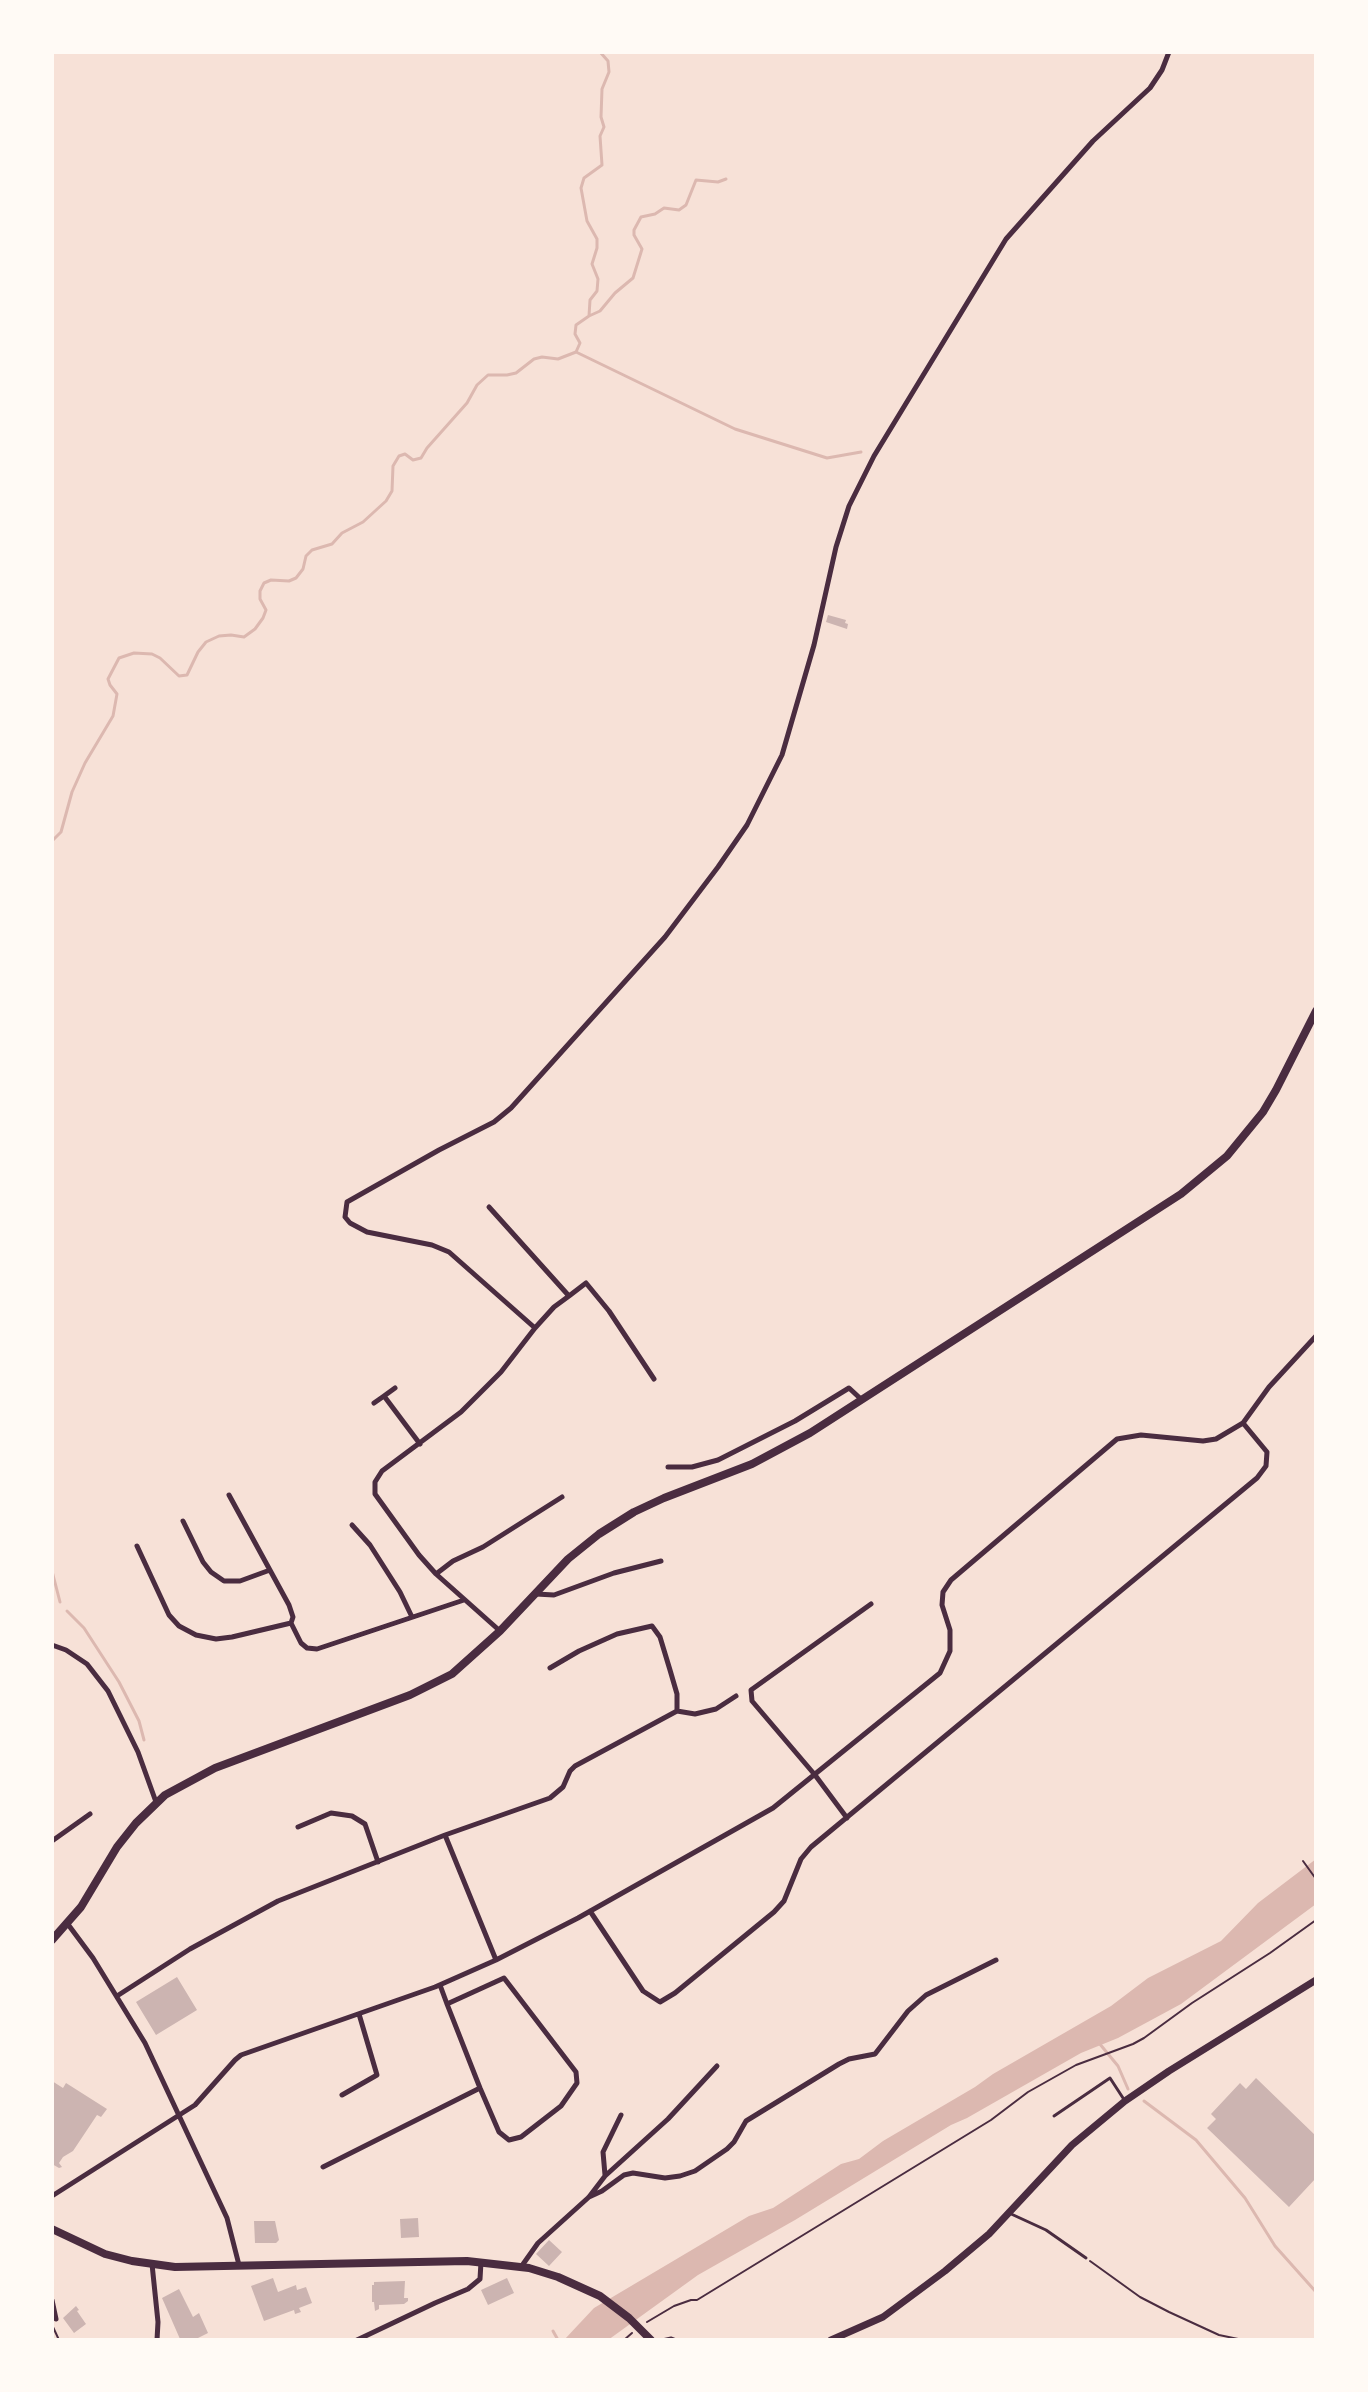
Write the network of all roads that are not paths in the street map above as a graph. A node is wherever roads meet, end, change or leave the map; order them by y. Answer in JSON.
{"nodes":[{"id":1,"x":1169,"y":52,"type":"edge"},
{"id":2,"x":1316,"y":1011,"type":"edge"},
{"id":3,"x":489,"y":1207,"type":"dead end"},
{"id":4,"x":569,"y":1296,"type":"junction"},
{"id":5,"x":535,"y":1328,"type":"junction"},
{"id":6,"x":1316,"y":1336,"type":"edge"},
{"id":7,"x":654,"y":1379,"type":"dead end"},
{"id":8,"x":395,"y":1388,"type":"dead end"},
{"id":9,"x":384,"y":1396,"type":"junction"},
{"id":10,"x":862,"y":1400,"type":"junction"},
{"id":11,"x":374,"y":1403,"type":"dead end"},
{"id":12,"x":1243,"y":1423,"type":"junction"},
{"id":13,"x":420,"y":1444,"type":"junction"},
{"id":14,"x":668,"y":1467,"type":"dead end"},
{"id":15,"x":229,"y":1495,"type":"dead end"},
{"id":16,"x":562,"y":1497,"type":"dead end"},
{"id":17,"x":183,"y":1521,"type":"dead end"},
{"id":18,"x":352,"y":1525,"type":"dead end"},
{"id":19,"x":137,"y":1546,"type":"dead end"},
{"id":20,"x":661,"y":1561,"type":"dead end"},
{"id":21,"x":270,"y":1570,"type":"junction"},
{"id":22,"x":436,"y":1574,"type":"junction"},
{"id":23,"x":535,"y":1594,"type":"junction"},
{"id":24,"x":465,"y":1600,"type":"junction"},
{"id":25,"x":871,"y":1604,"type":"dead end"},
{"id":26,"x":412,"y":1617,"type":"junction"},
{"id":27,"x":291,"y":1623,"type":"junction"},
{"id":28,"x":500,"y":1631,"type":"junction"},
{"id":29,"x":52,"y":1645,"type":"edge"},
{"id":30,"x":550,"y":1668,"type":"dead end"},
{"id":31,"x":736,"y":1696,"type":"dead end"},
{"id":32,"x":677,"y":1711,"type":"junction"},
{"id":33,"x":815,"y":1775,"type":"junction"},
{"id":34,"x":156,"y":1802,"type":"junction"},
{"id":35,"x":90,"y":1814,"type":"dead end"},
{"id":36,"x":847,"y":1818,"type":"junction"},
{"id":37,"x":298,"y":1827,"type":"dead end"},
{"id":38,"x":445,"y":1835,"type":"junction"},
{"id":39,"x":52,"y":1841,"type":"edge"},
{"id":40,"x":378,"y":1862,"type":"junction"},
{"id":41,"x":590,"y":1911,"type":"junction"},
{"id":42,"x":67,"y":1923,"type":"junction"},
{"id":43,"x":52,"y":1940,"type":"edge"},
{"id":44,"x":496,"y":1960,"type":"junction"},
{"id":45,"x":996,"y":1960,"type":"dead end"},
{"id":46,"x":1316,"y":1980,"type":"edge"},
{"id":47,"x":440,"y":1985,"type":"junction"},
{"id":48,"x":117,"y":1996,"type":"junction"},
{"id":49,"x":447,"y":2004,"type":"junction"},
{"id":50,"x":359,"y":2014,"type":"junction"},
{"id":51,"x":717,"y":2066,"type":"dead end"},
{"id":52,"x":480,"y":2088,"type":"junction"},
{"id":53,"x":342,"y":2095,"type":"dead end"},
{"id":54,"x":1125,"y":2101,"type":"junction"},
{"id":55,"x":179,"y":2114,"type":"junction"},
{"id":56,"x":621,"y":2115,"type":"dead end"},
{"id":57,"x":1054,"y":2116,"type":"dead end"},
{"id":58,"x":323,"y":2167,"type":"dead end"},
{"id":59,"x":605,"y":2176,"type":"junction"},
{"id":60,"x":52,"y":2196,"type":"edge"},
{"id":61,"x":589,"y":2197,"type":"junction"},
{"id":62,"x":1009,"y":2213,"type":"junction"},
{"id":63,"x":52,"y":2229,"type":"edge"},
{"id":64,"x":1086,"y":2258,"type":"road end"},
{"id":65,"x":481,"y":2261,"type":"junction"},
{"id":66,"x":152,"y":2264,"type":"junction"},
{"id":67,"x":239,"y":2266,"type":"junction"},
{"id":68,"x":521,"y":2267,"type":"junction"},
{"id":69,"x":52,"y":2300,"type":"edge"},
{"id":70,"x":55,"y":2318,"type":"edge"},
{"id":71,"x":648,"y":2337,"type":"edge"},
{"id":72,"x":157,"y":2340,"type":"edge"},
{"id":73,"x":357,"y":2340,"type":"edge"},
{"id":74,"x":662,"y":2340,"type":"edge"},
{"id":75,"x":676,"y":2340,"type":"edge"},
{"id":76,"x":831,"y":2340,"type":"edge"}],
"edges":[{"from":1,"to":5,"type":"street"},
{"from":2,"to":10,"type":"main road"},
{"from":3,"to":4,"type":"street"},
{"from":4,"to":5,"type":"street"},
{"from":4,"to":7,"type":"street"},
{"from":5,"to":13,"type":"street"},
{"from":6,"to":12,"type":"street"},
{"from":8,"to":9,"type":"street"},
{"from":9,"to":11,"type":"street"},
{"from":9,"to":13,"type":"street"},
{"from":10,"to":14,"type":"street"},
{"from":10,"to":23,"type":"main road"},
{"from":12,"to":33,"type":"street"},
{"from":12,"to":36,"type":"street"},
{"from":13,"to":22,"type":"street"},
{"from":15,"to":21,"type":"street"},
{"from":16,"to":22,"type":"street"},
{"from":17,"to":21,"type":"street"},
{"from":18,"to":26,"type":"street"},
{"from":19,"to":27,"type":"street"},
{"from":20,"to":23,"type":"street"},
{"from":21,"to":27,"type":"street"},
{"from":22,"to":24,"type":"street"},
{"from":23,"to":28,"type":"main road"},
{"from":24,"to":26,"type":"street"},
{"from":24,"to":28,"type":"street"},
{"from":25,"to":33,"type":"street"},
{"from":26,"to":27,"type":"street"},
{"from":28,"to":34,"type":"main road"},
{"from":29,"to":34,"type":"street"},
{"from":30,"to":32,"type":"street"},
{"from":31,"to":32,"type":"street"},
{"from":32,"to":38,"type":"street"},
{"from":33,"to":36,"type":"street"},
{"from":33,"to":41,"type":"street"},
{"from":34,"to":42,"type":"main road"},
{"from":35,"to":39,"type":"street"},
{"from":36,"to":41,"type":"street"},
{"from":37,"to":40,"type":"street"},
{"from":38,"to":40,"type":"street"},
{"from":38,"to":44,"type":"street"},
{"from":40,"to":48,"type":"street"},
{"from":41,"to":44,"type":"street"},
{"from":42,"to":43,"type":"main road"},
{"from":42,"to":48,"type":"street"},
{"from":44,"to":47,"type":"street"},
{"from":45,"to":61,"type":"street"},
{"from":46,"to":54,"type":"street"},
{"from":47,"to":49,"type":"street"},
{"from":47,"to":50,"type":"street"},
{"from":48,"to":55,"type":"street"},
{"from":49,"to":52,"type":"street"},
{"from":49,"to":52,"type":"street"},
{"from":50,"to":53,"type":"street"},
{"from":50,"to":55,"type":"street"},
{"from":51,"to":59,"type":"street"},
{"from":52,"to":58,"type":"street"},
{"from":54,"to":57,"type":"lane"},
{"from":54,"to":62,"type":"street"},
{"from":55,"to":60,"type":"street"},
{"from":55,"to":67,"type":"street"},
{"from":56,"to":59,"type":"street"},
{"from":59,"to":61,"type":"street"},
{"from":61,"to":68,"type":"street"},
{"from":62,"to":64,"type":"lane"},
{"from":62,"to":76,"type":"street"},
{"from":63,"to":66,"type":"main road"},
{"from":65,"to":67,"type":"main road"},
{"from":65,"to":68,"type":"main road"},
{"from":65,"to":73,"type":"street"},
{"from":66,"to":67,"type":"main road"},
{"from":66,"to":72,"type":"street"},
{"from":68,"to":71,"type":"main road"},
{"from":69,"to":70,"type":"street"},
{"from":74,"to":75,"type":"lane"}]}
